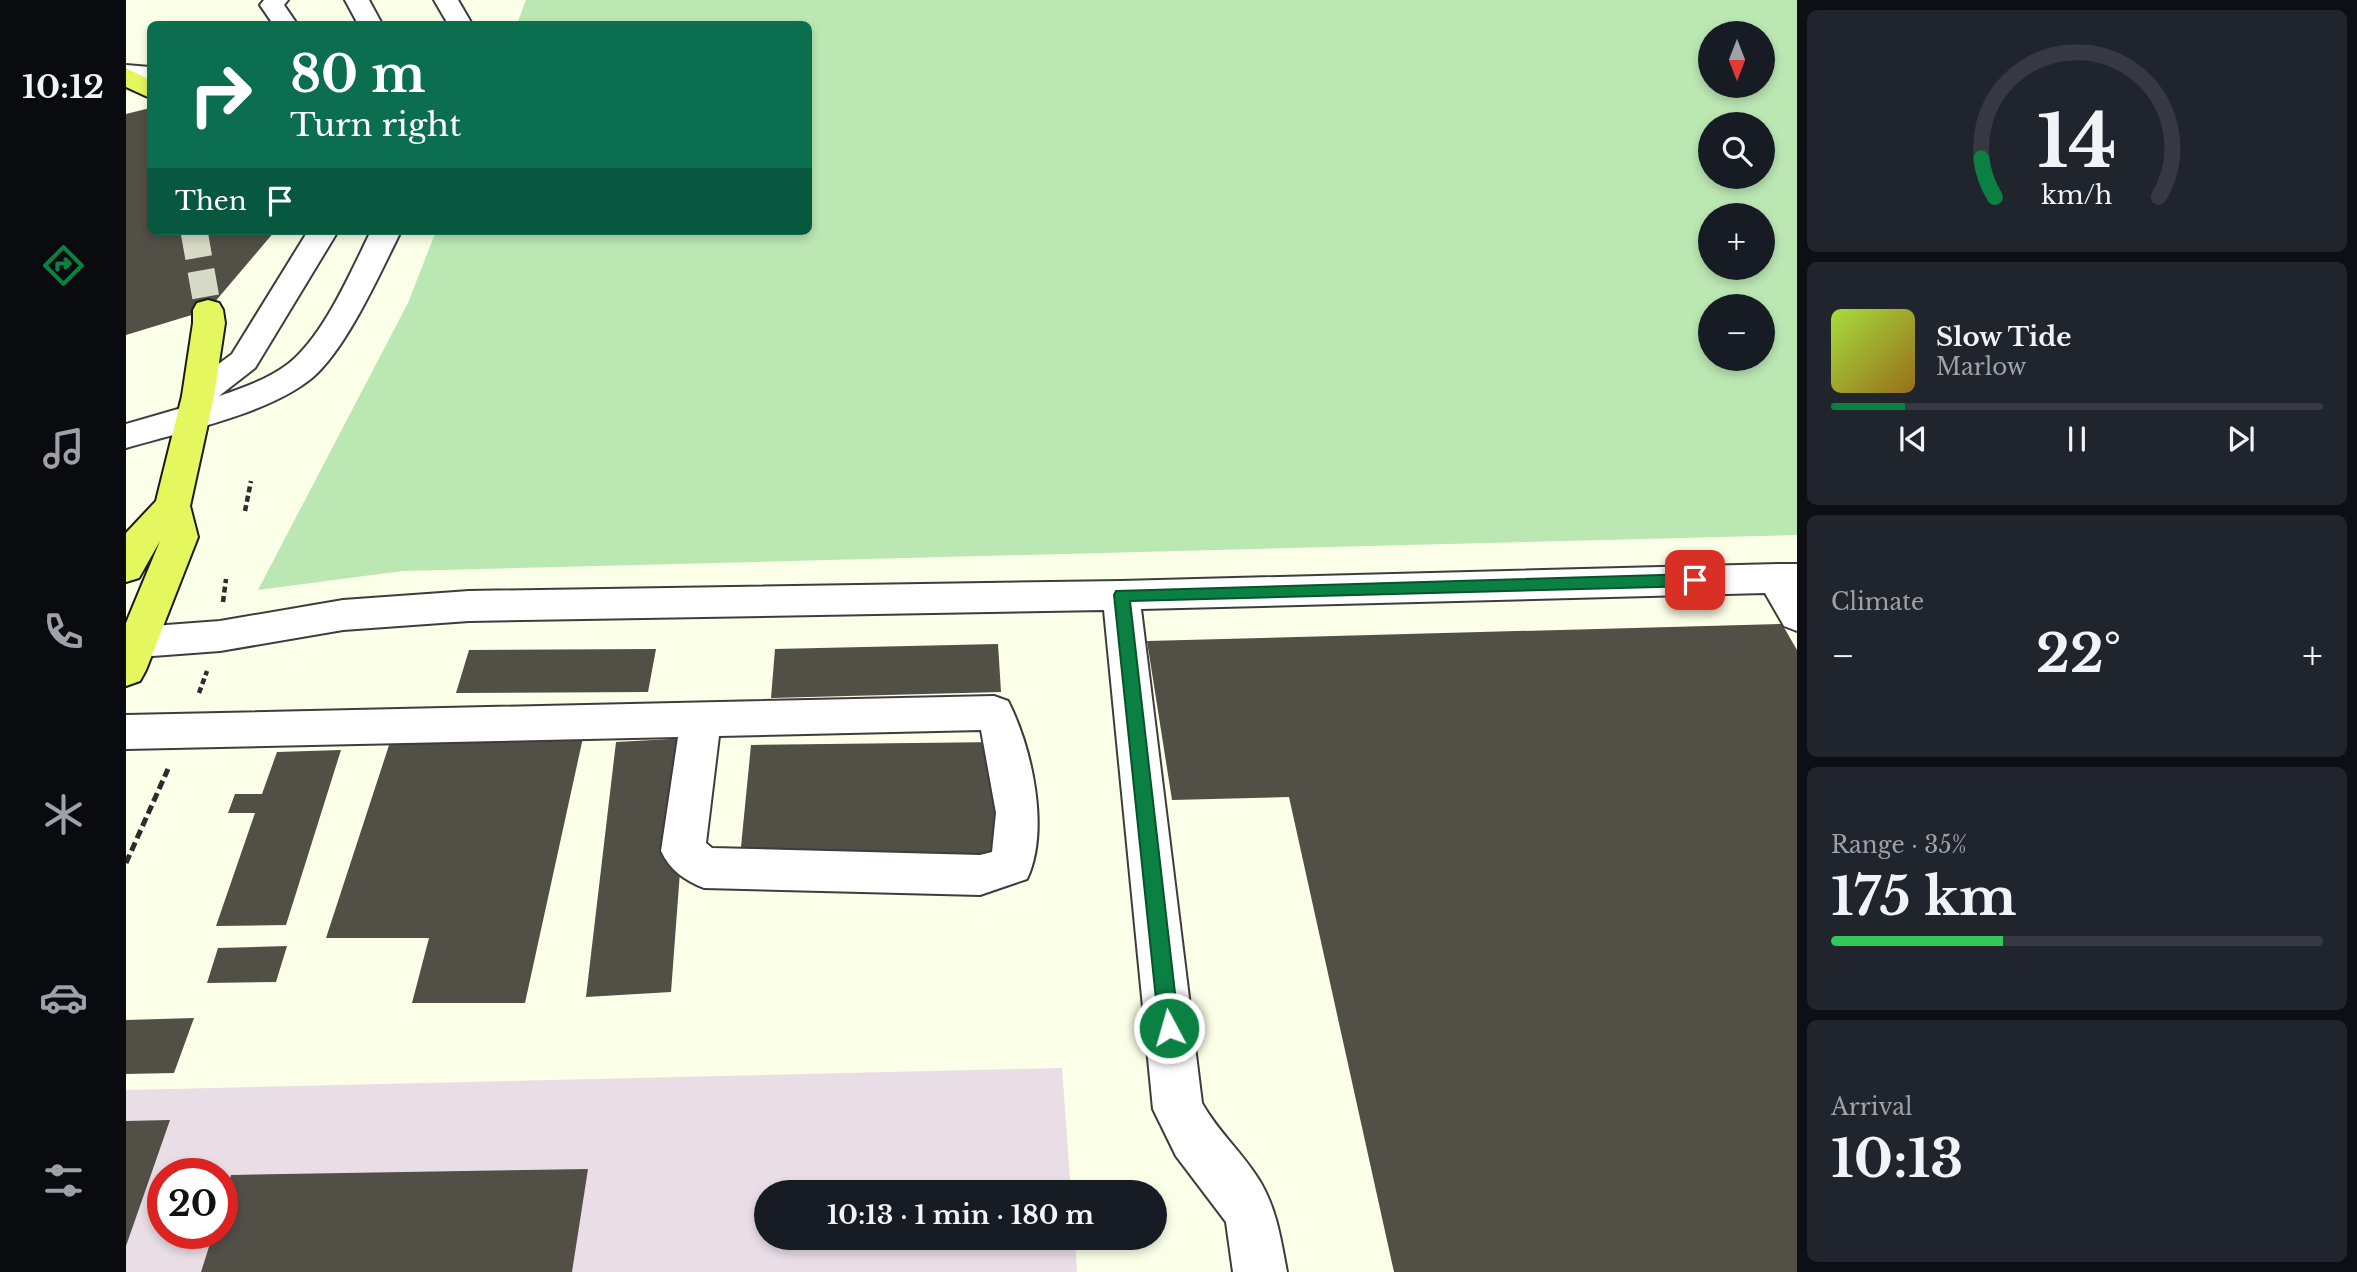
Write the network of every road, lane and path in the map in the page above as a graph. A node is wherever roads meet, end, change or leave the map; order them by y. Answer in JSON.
{"nodes":[{"id":1,"x":275,"y":0,"type":"edge"},
{"id":2,"x":357,"y":0,"type":"edge"},
{"id":3,"x":446,"y":0,"type":"edge"},
{"id":4,"x":283,"y":21,"type":"edge"},
{"id":5,"x":368,"y":21,"type":"edge"},
{"id":6,"x":458,"y":21,"type":"edge"},
{"id":7,"x":126,"y":65,"type":"edge"},
{"id":8,"x":147,"y":65,"type":"edge"},
{"id":9,"x":126,"y":74,"type":"edge"},
{"id":10,"x":147,"y":74,"type":"edge"},
{"id":11,"x":147,"y":88,"type":"edge"},
{"id":12,"x":321,"y":235,"type":"edge"},
{"id":13,"x":384,"y":235,"type":"edge"},
{"id":14,"x":208,"y":310,"type":"tunnel mouth"},
{"id":15,"x":195,"y":406,"type":"junction"},
{"id":16,"x":126,"y":436,"type":"edge"},
{"id":17,"x":251,"y":481,"type":"dead end"},
{"id":18,"x":244,"y":511,"type":"dead end"},
{"id":19,"x":173,"y":537,"type":"junction"},
{"id":20,"x":129,"y":555,"type":"edge"},
{"id":21,"x":1787,"y":578,"type":"edge"},
{"id":22,"x":1121,"y":595,"type":"junction"},
{"id":23,"x":1797,"y":616,"type":"edge"},
{"id":24,"x":129,"y":652,"type":"edge"},
{"id":25,"x":701,"y":720,"type":"junction"},
{"id":26,"x":126,"y":733,"type":"edge"},
{"id":27,"x":1260,"y":1272,"type":"edge"}],
"edges":[{"from":1,"to":4,"type":"street"},
{"from":2,"to":5,"type":"street"},
{"from":3,"to":6,"type":"street"},
{"from":7,"to":8,"type":"street"},
{"from":9,"to":10,"type":"street"},
{"from":9,"to":11,"type":"main road"},
{"from":12,"to":15,"type":"street"},
{"from":13,"to":15,"type":"street"},
{"from":14,"to":15,"type":"main road"},
{"from":15,"to":16,"type":"street"},
{"from":15,"to":19,"type":"main road"},
{"from":17,"to":18,"type":"path"},
{"from":19,"to":20,"type":"street"},
{"from":19,"to":20,"type":"main road"},
{"from":19,"to":24,"type":"main road"},
{"from":21,"to":22,"type":"street"},
{"from":21,"to":23,"type":"street"},
{"from":22,"to":24,"type":"street"},
{"from":22,"to":27,"type":"street"},
{"from":25,"to":25,"type":"street"},
{"from":25,"to":26,"type":"street"}]}
